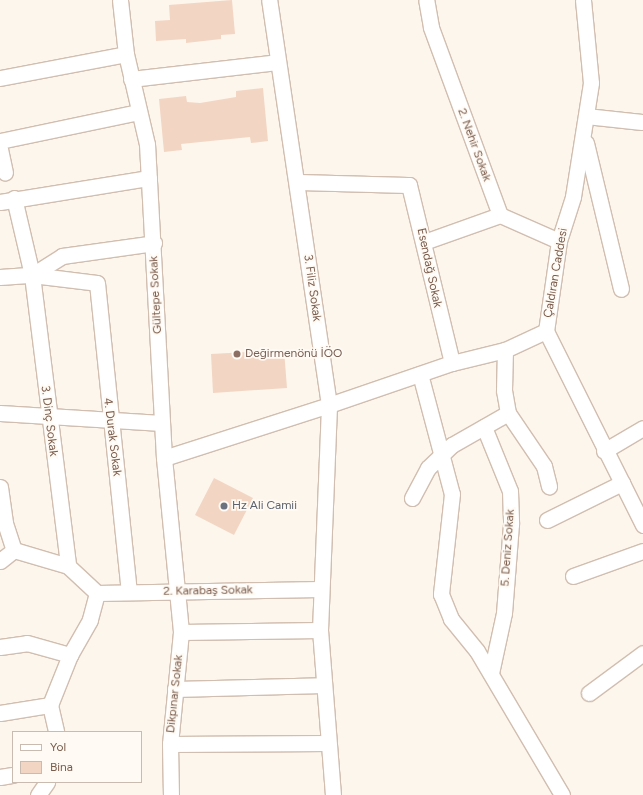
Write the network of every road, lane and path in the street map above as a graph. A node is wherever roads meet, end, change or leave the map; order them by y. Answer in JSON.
{"nodes":[{"id":1,"x":120,"y":0,"type":"edge"},
{"id":2,"x":269,"y":0,"type":"edge"},
{"id":3,"x":426,"y":0,"type":"edge"},
{"id":4,"x":583,"y":0,"type":"edge"},
{"id":5,"x":126,"y":54,"type":"junction"},
{"id":6,"x":277,"y":62,"type":"junction"},
{"id":7,"x":0,"y":78,"type":"edge"},
{"id":8,"x":131,"y":79,"type":"junction"},
{"id":9,"x":139,"y":112,"type":"junction"},
{"id":10,"x":586,"y":116,"type":"junction"},
{"id":11,"x":642,"y":122,"type":"edge"},
{"id":12,"x":584,"y":134,"type":"junction"},
{"id":13,"x":0,"y":141,"type":"edge"},
{"id":14,"x":0,"y":149,"type":"edge"},
{"id":15,"x":5,"y":172,"type":"dead end"},
{"id":16,"x":149,"y":178,"type":"junction"},
{"id":17,"x":297,"y":182,"type":"junction"},
{"id":18,"x":7,"y":200,"type":"edge"},
{"id":19,"x":500,"y":215,"type":"junction"},
{"id":20,"x":559,"y":241,"type":"junction"},
{"id":21,"x":424,"y":242,"type":"junction"},
{"id":22,"x":154,"y":243,"type":"junction"},
{"id":23,"x":32,"y":275,"type":"junction"},
{"id":24,"x":0,"y":277,"type":"edge"},
{"id":25,"x":621,"y":289,"type":"dead end"},
{"id":26,"x":546,"y":331,"type":"junction"},
{"id":27,"x":505,"y":350,"type":"junction"},
{"id":28,"x":452,"y":363,"type":"junction"},
{"id":29,"x":420,"y":374,"type":"junction"},
{"id":30,"x":329,"y":405,"type":"junction"},
{"id":31,"x":0,"y":413,"type":"edge"},
{"id":32,"x":508,"y":413,"type":"junction"},
{"id":33,"x":48,"y":417,"type":"junction"},
{"id":34,"x":109,"y":421,"type":"junction"},
{"id":35,"x":162,"y":423,"type":"junction"},
{"id":36,"x":484,"y":427,"type":"junction"},
{"id":37,"x":643,"y":428,"type":"edge"},
{"id":38,"x":604,"y":451,"type":"junction"},
{"id":39,"x":444,"y":454,"type":"junction"},
{"id":40,"x":164,"y":458,"type":"junction"},
{"id":41,"x":622,"y":483,"type":"junction"},
{"id":42,"x":550,"y":486,"type":"dead end"},
{"id":43,"x":0,"y":487,"type":"edge"},
{"id":44,"x":412,"y":498,"type":"dead end"},
{"id":45,"x":547,"y":520,"type":"dead end"},
{"id":46,"x":642,"y":522,"type":"edge"},
{"id":47,"x":14,"y":550,"type":"junction"},
{"id":48,"x":643,"y":551,"type":"edge"},
{"id":49,"x":0,"y":561,"type":"edge"},
{"id":50,"x":68,"y":566,"type":"junction"},
{"id":51,"x":573,"y":576,"type":"dead end"},
{"id":52,"x":320,"y":589,"type":"junction"},
{"id":53,"x":129,"y":591,"type":"junction"},
{"id":54,"x":177,"y":593,"type":"junction"},
{"id":55,"x":97,"y":594,"type":"junction"},
{"id":56,"x":320,"y":630,"type":"junction"},
{"id":57,"x":182,"y":632,"type":"junction"},
{"id":58,"x":0,"y":647,"type":"edge"},
{"id":59,"x":643,"y":653,"type":"edge"},
{"id":60,"x":70,"y":655,"type":"junction"},
{"id":61,"x":491,"y":673,"type":"junction"},
{"id":62,"x":323,"y":685,"type":"junction"},
{"id":63,"x":176,"y":689,"type":"junction"},
{"id":64,"x":589,"y":693,"type":"dead end"},
{"id":65,"x":50,"y":705,"type":"junction"},
{"id":66,"x":0,"y":713,"type":"edge"},
{"id":67,"x":56,"y":731,"type":"edge"},
{"id":68,"x":327,"y":743,"type":"junction"},
{"id":69,"x":170,"y":744,"type":"junction"},
{"id":70,"x":12,"y":775,"type":"edge"},
{"id":71,"x":0,"y":777,"type":"edge"},
{"id":72,"x":46,"y":783,"type":"edge"},
{"id":73,"x":38,"y":795,"type":"edge"},
{"id":74,"x":171,"y":795,"type":"edge"},
{"id":75,"x":333,"y":795,"type":"edge"},
{"id":76,"x":562,"y":795,"type":"edge"}],
"edges":[{"from":1,"to":5,"type":"street","name":"Gültepe Sokak"},
{"from":2,"to":6,"type":"street","name":"3. Filiz Sokak"},
{"from":3,"to":19,"type":"street","name":"2. Nehir Sokak"},
{"from":4,"to":10,"type":"street","name":"Çaldıran Caddesi"},
{"from":5,"to":7,"type":"street"},
{"from":5,"to":8,"type":"street","name":"Gültepe Sokak"},
{"from":6,"to":8,"type":"street"},
{"from":6,"to":17,"type":"street","name":"3. Filiz Sokak"},
{"from":8,"to":9,"type":"street","name":"Gültepe Sokak"},
{"from":9,"to":13,"type":"street"},
{"from":9,"to":16,"type":"street","name":"Gültepe Sokak"},
{"from":10,"to":11,"type":"street"},
{"from":10,"to":12,"type":"street","name":"Çaldıran Caddesi"},
{"from":12,"to":20,"type":"street","name":"Çaldıran Caddesi"},
{"from":12,"to":25,"type":"street"},
{"from":14,"to":15,"type":"street"},
{"from":16,"to":18,"type":"street"},
{"from":16,"to":22,"type":"street","name":"Gültepe Sokak"},
{"from":17,"to":21,"type":"street","name":"Esendağ Sokak"},
{"from":17,"to":30,"type":"street","name":"3. Filiz Sokak"},
{"from":18,"to":23,"type":"street","name":"3. Dinç Sokak"},
{"from":19,"to":20,"type":"street"},
{"from":19,"to":21,"type":"street"},
{"from":20,"to":26,"type":"street","name":"Çaldıran Caddesi"},
{"from":21,"to":28,"type":"street","name":"Esendağ Sokak"},
{"from":22,"to":23,"type":"street"},
{"from":22,"to":35,"type":"street","name":"Gültepe Sokak"},
{"from":23,"to":24,"type":"street"},
{"from":23,"to":33,"type":"street","name":"3. Dinç Sokak"},
{"from":23,"to":34,"type":"street","name":"4. Durak Sokak"},
{"from":26,"to":27,"type":"street"},
{"from":26,"to":38,"type":"street","name":"Çaldıran Caddesi"},
{"from":27,"to":28,"type":"street"},
{"from":27,"to":32,"type":"street"},
{"from":28,"to":29,"type":"street"},
{"from":29,"to":30,"type":"street"},
{"from":29,"to":39,"type":"street"},
{"from":30,"to":40,"type":"street"},
{"from":30,"to":52,"type":"street","name":"3. Filiz Sokak"},
{"from":31,"to":33,"type":"street"},
{"from":32,"to":36,"type":"street"},
{"from":32,"to":42,"type":"street"},
{"from":33,"to":34,"type":"street"},
{"from":33,"to":50,"type":"street","name":"3. Dinç Sokak"},
{"from":34,"to":35,"type":"street"},
{"from":34,"to":53,"type":"street","name":"4. Durak Sokak"},
{"from":35,"to":40,"type":"street","name":"Gültepe Sokak"},
{"from":36,"to":39,"type":"street"},
{"from":36,"to":61,"type":"street","name":"5. Deniz Sokak"},
{"from":37,"to":38,"type":"street"},
{"from":38,"to":41,"type":"street","name":"Çaldıran Caddesi"},
{"from":39,"to":44,"type":"street"},
{"from":39,"to":61,"type":"street"},
{"from":40,"to":54,"type":"street","name":"Gültepe Sokak"},
{"from":41,"to":45,"type":"street"},
{"from":41,"to":46,"type":"street","name":"Çaldıran Caddesi"},
{"from":43,"to":47,"type":"street"},
{"from":47,"to":49,"type":"street"},
{"from":47,"to":50,"type":"street"},
{"from":48,"to":51,"type":"street"},
{"from":50,"to":55,"type":"street"},
{"from":52,"to":54,"type":"street","name":"2. Karabaş Sokak"},
{"from":52,"to":56,"type":"street","name":"3. Filiz Sokak"},
{"from":53,"to":54,"type":"street","name":"2. Karabaş Sokak"},
{"from":53,"to":55,"type":"street","name":"2. Karabaş Sokak"},
{"from":54,"to":57,"type":"street","name":"Dikpınar Sokak"},
{"from":55,"to":60,"type":"street"},
{"from":56,"to":57,"type":"street"},
{"from":56,"to":62,"type":"street","name":"3. Filiz Sokak"},
{"from":57,"to":63,"type":"street","name":"Dikpınar Sokak"},
{"from":58,"to":60,"type":"street"},
{"from":59,"to":64,"type":"street"},
{"from":60,"to":65,"type":"street"},
{"from":61,"to":76,"type":"street"},
{"from":62,"to":63,"type":"street"},
{"from":62,"to":68,"type":"street","name":"3. Filiz Sokak"},
{"from":63,"to":69,"type":"street","name":"Dikpınar Sokak"},
{"from":65,"to":66,"type":"street"},
{"from":65,"to":67,"type":"street"},
{"from":68,"to":69,"type":"street"},
{"from":68,"to":75,"type":"street","name":"3. Filiz Sokak"},
{"from":69,"to":74,"type":"street","name":"Dikpınar Sokak"},
{"from":70,"to":71,"type":"street"},
{"from":72,"to":73,"type":"street"}]}
